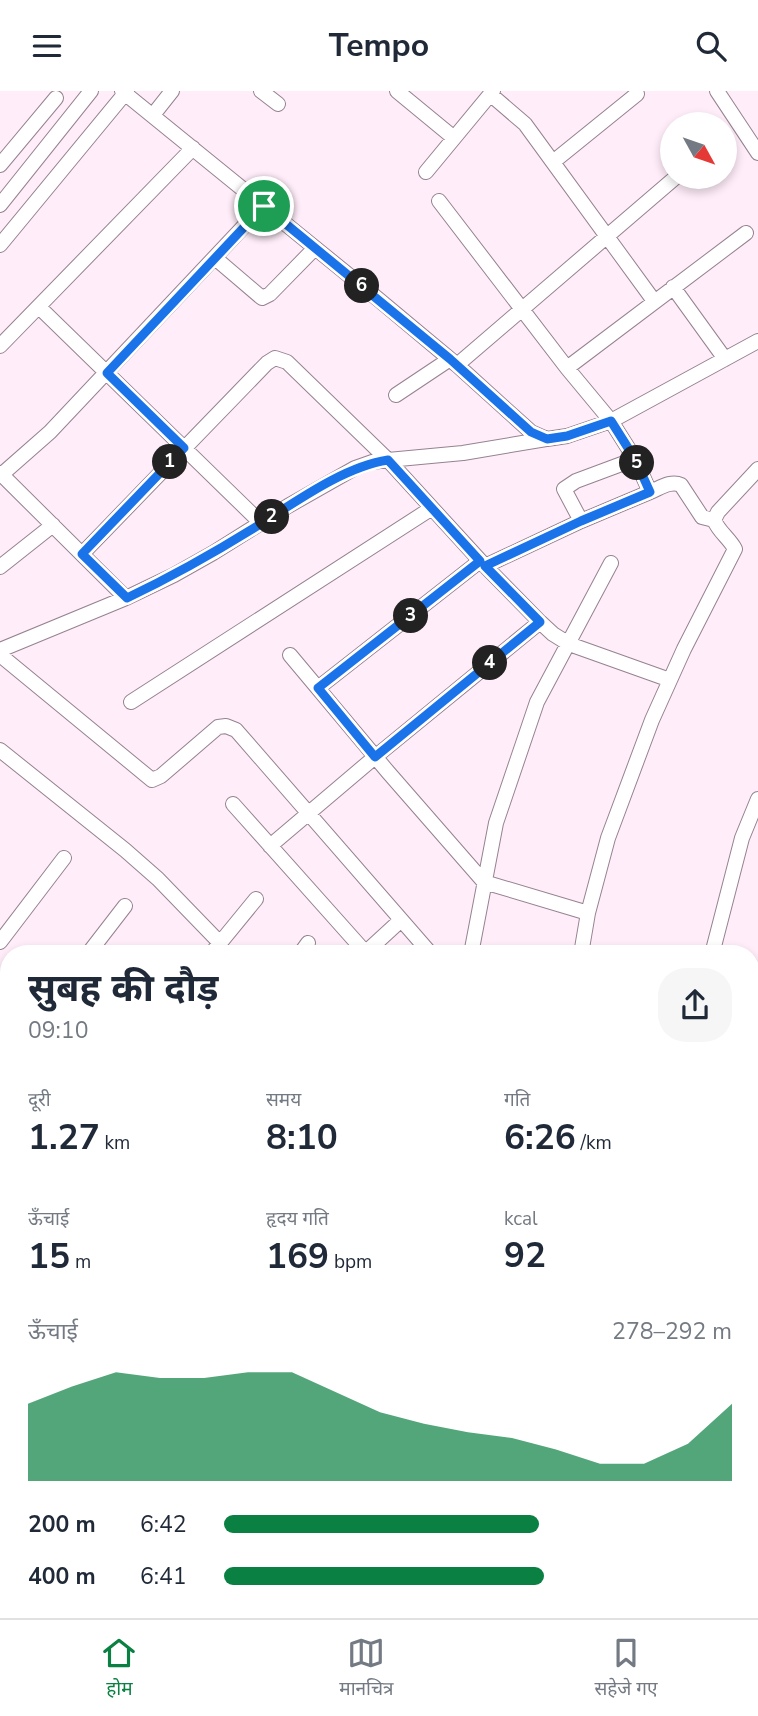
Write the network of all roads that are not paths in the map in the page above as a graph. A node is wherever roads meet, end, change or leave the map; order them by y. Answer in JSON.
{"nodes":[{"id":1,"x":91,"y":91,"type":"edge"},
{"id":2,"x":172,"y":91,"type":"edge"},
{"id":3,"x":261,"y":91,"type":"edge"},
{"id":4,"x":397,"y":91,"type":"edge"},
{"id":5,"x":717,"y":91,"type":"edge"},
{"id":6,"x":125,"y":92,"type":"edge"},
{"id":7,"x":491,"y":93,"type":"edge"},
{"id":8,"x":637,"y":94,"type":"dead end"},
{"id":9,"x":56,"y":98,"type":"dead end"},
{"id":10,"x":278,"y":104,"type":"dead end"},
{"id":11,"x":153,"y":115,"type":"junction"},
{"id":12,"x":454,"y":138,"type":"junction"},
{"id":13,"x":756,"y":147,"type":"edge"},
{"id":14,"x":193,"y":148,"type":"junction"},
{"id":15,"x":553,"y":162,"type":"junction"},
{"id":16,"x":0,"y":165,"type":"edge"},
{"id":17,"x":426,"y":172,"type":"dead end"},
{"id":18,"x":662,"y":189,"type":"edge"},
{"id":19,"x":439,"y":201,"type":"dead end"},
{"id":20,"x":0,"y":205,"type":"edge"},
{"id":21,"x":264,"y":206,"type":"junction"},
{"id":22,"x":746,"y":233,"type":"dead end"},
{"id":23,"x":607,"y":236,"type":"junction"},
{"id":24,"x":0,"y":245,"type":"edge"},
{"id":25,"x":315,"y":248,"type":"junction"},
{"id":26,"x":215,"y":258,"type":"junction"},
{"id":27,"x":673,"y":287,"type":"junction"},
{"id":28,"x":654,"y":302,"type":"junction"},
{"id":29,"x":39,"y":307,"type":"junction"},
{"id":30,"x":522,"y":309,"type":"junction"},
{"id":31,"x":758,"y":341,"type":"edge"},
{"id":32,"x":0,"y":346,"type":"edge"},
{"id":33,"x":725,"y":359,"type":"junction"},
{"id":34,"x":453,"y":362,"type":"junction"},
{"id":35,"x":567,"y":368,"type":"junction"},
{"id":36,"x":107,"y":373,"type":"junction"},
{"id":37,"x":396,"y":395,"type":"dead end"},
{"id":38,"x":611,"y":421,"type":"junction"},
{"id":39,"x":547,"y":439,"type":"junction"},
{"id":40,"x":184,"y":448,"type":"junction"},
{"id":41,"x":635,"y":459,"type":"junction"},
{"id":42,"x":388,"y":460,"type":"junction"},
{"id":43,"x":758,"y":469,"type":"edge"},
{"id":44,"x":0,"y":475,"type":"edge"},
{"id":45,"x":650,"y":492,"type":"junction"},
{"id":46,"x":432,"y":508,"type":"junction"},
{"id":47,"x":714,"y":520,"type":"junction"},
{"id":48,"x":581,"y":521,"type":"junction"},
{"id":49,"x":261,"y":523,"type":"junction"},
{"id":50,"x":53,"y":525,"type":"junction"},
{"id":51,"x":82,"y":554,"type":"junction"},
{"id":52,"x":611,"y":563,"type":"dead end"},
{"id":53,"x":482,"y":564,"type":"junction"},
{"id":54,"x":0,"y":567,"type":"edge"},
{"id":55,"x":127,"y":598,"type":"junction"},
{"id":56,"x":540,"y":622,"type":"junction"},
{"id":57,"x":569,"y":644,"type":"junction"},
{"id":58,"x":0,"y":653,"type":"edge"},
{"id":59,"x":290,"y":655,"type":"dead end"},
{"id":60,"x":670,"y":680,"type":"junction"},
{"id":61,"x":318,"y":688,"type":"junction"},
{"id":62,"x":131,"y":702,"type":"dead end"},
{"id":63,"x":0,"y":750,"type":"edge"},
{"id":64,"x":375,"y":757,"type":"junction"},
{"id":65,"x":758,"y":799,"type":"edge"},
{"id":66,"x":233,"y":804,"type":"dead end"},
{"id":67,"x":308,"y":814,"type":"junction"},
{"id":68,"x":270,"y":846,"type":"junction"},
{"id":69,"x":64,"y":858,"type":"dead end"},
{"id":70,"x":484,"y":882,"type":"junction"},
{"id":71,"x":256,"y":899,"type":"dead end"},
{"id":72,"x":125,"y":906,"type":"dead end"},
{"id":73,"x":588,"y":913,"type":"junction"},
{"id":74,"x":401,"y":920,"type":"junction"},
{"id":75,"x":0,"y":942,"type":"edge"},
{"id":76,"x":95,"y":945,"type":"edge"},
{"id":77,"x":213,"y":945,"type":"edge"},
{"id":78,"x":218,"y":945,"type":"edge"},
{"id":79,"x":358,"y":945,"type":"edge"},
{"id":80,"x":374,"y":945,"type":"edge"},
{"id":81,"x":423,"y":945,"type":"edge"},
{"id":82,"x":473,"y":945,"type":"edge"},
{"id":83,"x":583,"y":945,"type":"edge"},
{"id":84,"x":714,"y":945,"type":"edge"}],
"edges":[{"from":1,"to":20,"type":"street"},
{"from":2,"to":11,"type":"street"},
{"from":3,"to":10,"type":"street"},
{"from":4,"to":12,"type":"street"},
{"from":5,"to":13,"type":"street"},
{"from":6,"to":11,"type":"street"},
{"from":6,"to":24,"type":"street"},
{"from":7,"to":12,"type":"street"},
{"from":7,"to":15,"type":"street"},
{"from":8,"to":15,"type":"street"},
{"from":9,"to":16,"type":"street"},
{"from":11,"to":14,"type":"street"},
{"from":12,"to":17,"type":"street"},
{"from":14,"to":21,"type":"street"},
{"from":14,"to":29,"type":"street"},
{"from":15,"to":23,"type":"street"},
{"from":18,"to":23,"type":"street"},
{"from":19,"to":30,"type":"street"},
{"from":21,"to":25,"type":"street"},
{"from":21,"to":26,"type":"street"},
{"from":22,"to":27,"type":"street"},
{"from":23,"to":28,"type":"street"},
{"from":23,"to":30,"type":"street"},
{"from":25,"to":26,"type":"street"},
{"from":25,"to":34,"type":"street"},
{"from":26,"to":36,"type":"street"},
{"from":27,"to":28,"type":"street"},
{"from":27,"to":33,"type":"street"},
{"from":28,"to":35,"type":"street"},
{"from":29,"to":32,"type":"street"},
{"from":29,"to":36,"type":"street"},
{"from":30,"to":34,"type":"street"},
{"from":30,"to":35,"type":"street"},
{"from":31,"to":33,"type":"street"},
{"from":33,"to":38,"type":"street"},
{"from":34,"to":37,"type":"street"},
{"from":34,"to":39,"type":"street"},
{"from":35,"to":38,"type":"street"},
{"from":36,"to":40,"type":"street"},
{"from":36,"to":44,"type":"street"},
{"from":38,"to":39,"type":"street"},
{"from":38,"to":41,"type":"street"},
{"from":39,"to":42,"type":"street"},
{"from":40,"to":42,"type":"street"},
{"from":40,"to":49,"type":"street"},
{"from":40,"to":51,"type":"street"},
{"from":41,"to":45,"type":"street"},
{"from":41,"to":48,"type":"street"},
{"from":42,"to":46,"type":"street"},
{"from":42,"to":49,"type":"street"},
{"from":43,"to":47,"type":"street"},
{"from":44,"to":50,"type":"street"},
{"from":45,"to":47,"type":"street"},
{"from":45,"to":48,"type":"street"},
{"from":46,"to":53,"type":"street"},
{"from":46,"to":62,"type":"street"},
{"from":47,"to":60,"type":"street"},
{"from":48,"to":53,"type":"street"},
{"from":49,"to":55,"type":"street"},
{"from":50,"to":51,"type":"street"},
{"from":50,"to":54,"type":"street"},
{"from":51,"to":55,"type":"street"},
{"from":52,"to":57,"type":"street"},
{"from":53,"to":56,"type":"street"},
{"from":53,"to":61,"type":"street"},
{"from":55,"to":58,"type":"street"},
{"from":56,"to":57,"type":"street"},
{"from":56,"to":64,"type":"street"},
{"from":57,"to":60,"type":"street"},
{"from":57,"to":70,"type":"street"},
{"from":58,"to":67,"type":"street"},
{"from":59,"to":61,"type":"street"},
{"from":60,"to":73,"type":"street"},
{"from":61,"to":64,"type":"street"},
{"from":63,"to":77,"type":"street"},
{"from":64,"to":67,"type":"street"},
{"from":64,"to":70,"type":"street"},
{"from":65,"to":84,"type":"street"},
{"from":66,"to":68,"type":"street"},
{"from":67,"to":68,"type":"street"},
{"from":67,"to":74,"type":"street"},
{"from":68,"to":79,"type":"street"},
{"from":69,"to":75,"type":"street"},
{"from":70,"to":73,"type":"street"},
{"from":70,"to":82,"type":"street"},
{"from":71,"to":78,"type":"street"},
{"from":72,"to":76,"type":"street"},
{"from":73,"to":83,"type":"street"},
{"from":74,"to":80,"type":"street"},
{"from":74,"to":81,"type":"street"}]}
